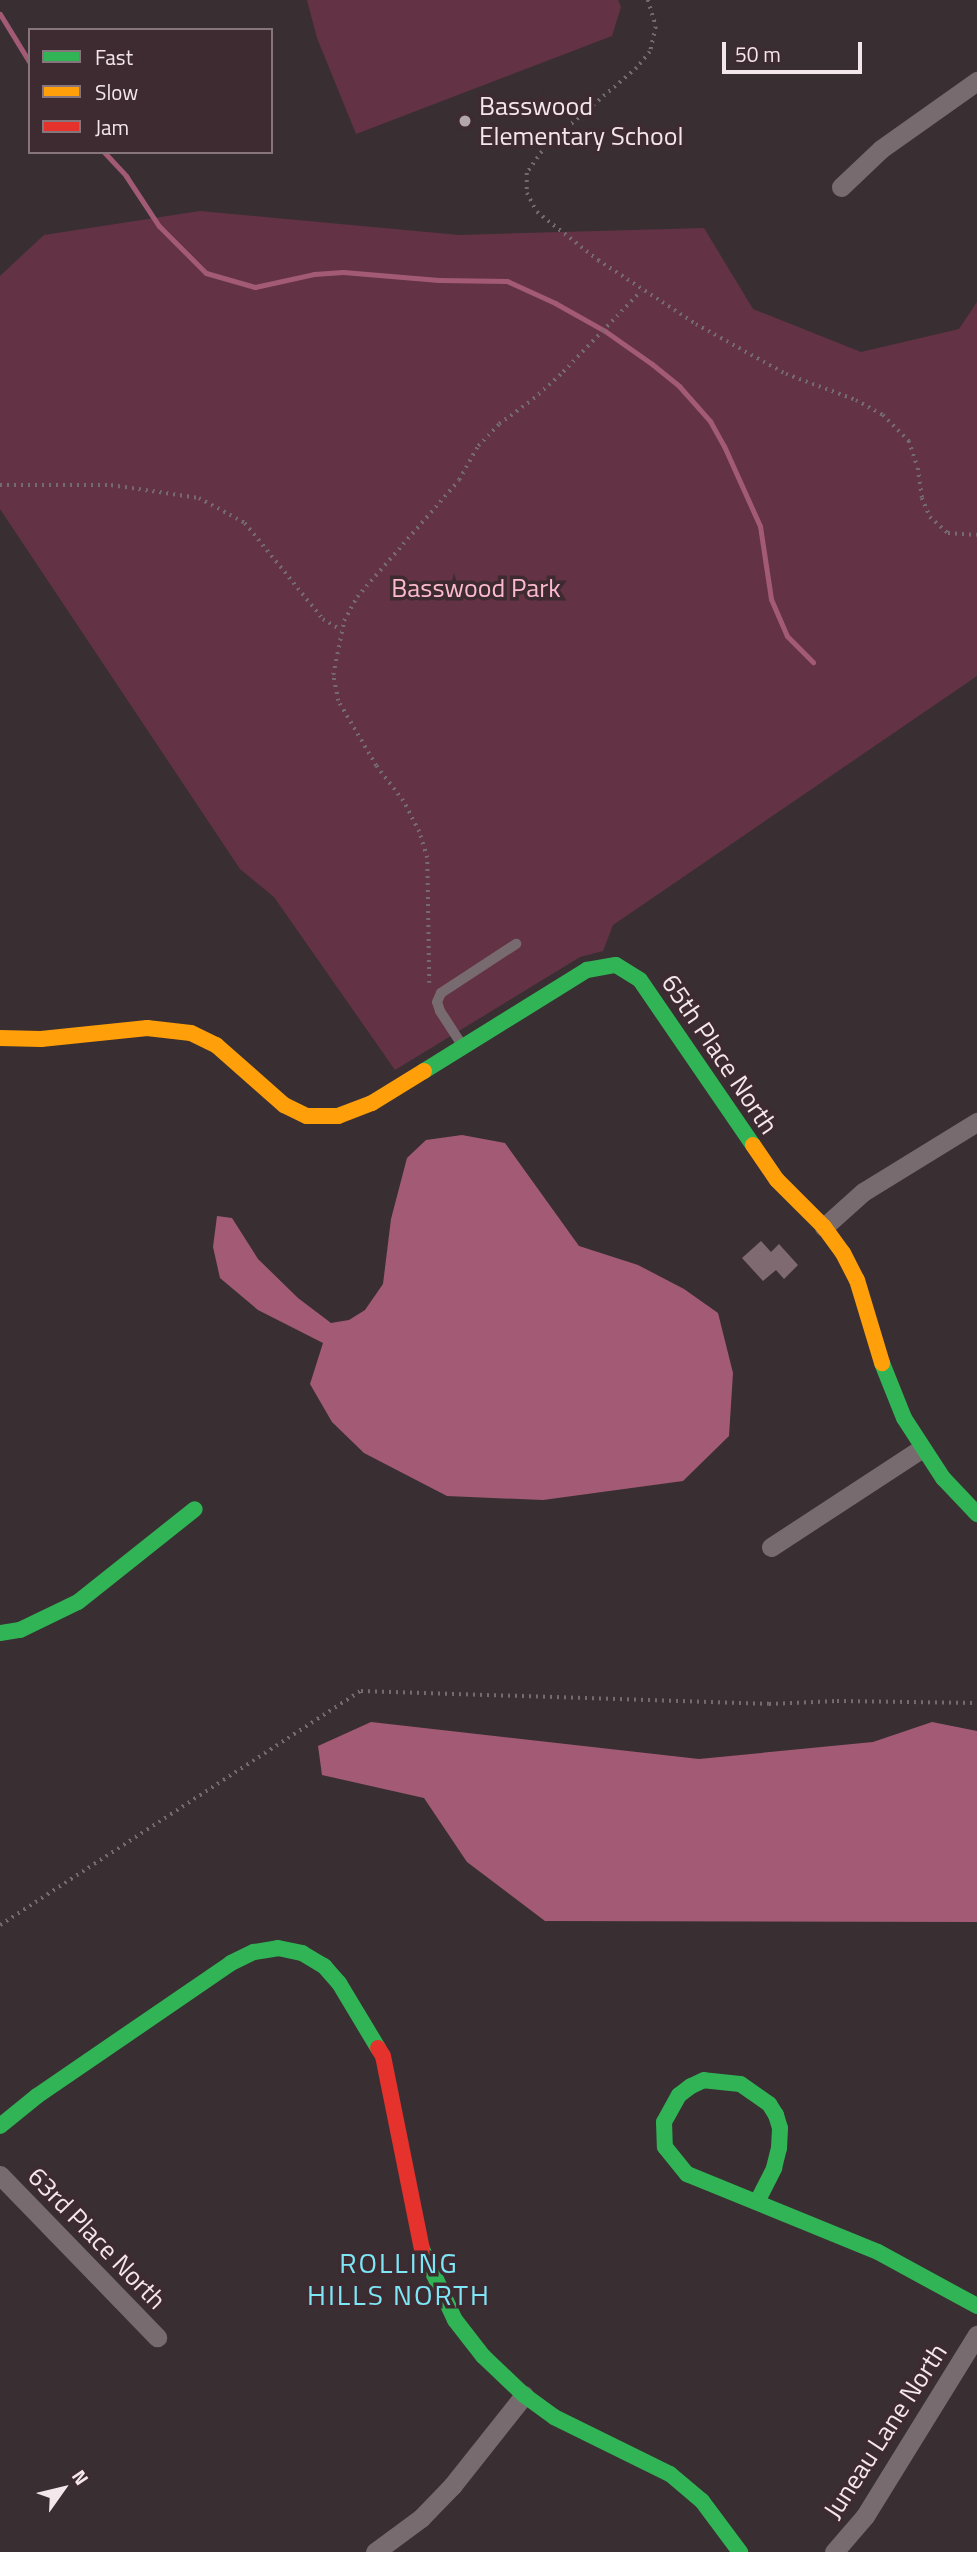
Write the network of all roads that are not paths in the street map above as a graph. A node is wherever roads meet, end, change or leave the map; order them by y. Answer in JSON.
{"nodes":[{"id":1,"x":977,"y":81,"type":"edge"},
{"id":2,"x":841,"y":187,"type":"dead end"},
{"id":3,"x":516,"y":944,"type":"dead end"},
{"id":4,"x":0,"y":1038,"type":"edge"},
{"id":5,"x":463,"y":1046,"type":"junction"},
{"id":6,"x":977,"y":1122,"type":"edge"},
{"id":7,"x":824,"y":1227,"type":"junction"},
{"id":8,"x":921,"y":1449,"type":"junction"},
{"id":9,"x":195,"y":1509,"type":"dead end"},
{"id":10,"x":977,"y":1514,"type":"edge"},
{"id":11,"x":771,"y":1547,"type":"dead end"},
{"id":12,"x":0,"y":1633,"type":"edge"},
{"id":13,"x":0,"y":2126,"type":"edge"},
{"id":14,"x":0,"y":2175,"type":"edge"},
{"id":15,"x":757,"y":2202,"type":"junction"},
{"id":16,"x":977,"y":2306,"type":"edge"},
{"id":17,"x":977,"y":2335,"type":"edge"},
{"id":18,"x":157,"y":2337,"type":"dead end"},
{"id":19,"x":524,"y":2395,"type":"junction"},
{"id":20,"x":375,"y":2552,"type":"edge"},
{"id":21,"x":740,"y":2552,"type":"edge"},
{"id":22,"x":834,"y":2552,"type":"edge"}],
"edges":[{"from":1,"to":2,"type":"street"},
{"from":3,"to":5,"type":"lane"},
{"from":4,"to":5,"type":"street","name":"65th Place North"},
{"from":5,"to":7,"type":"street","name":"65th Place North"},
{"from":6,"to":7,"type":"street"},
{"from":7,"to":8,"type":"street","name":"65th Place North"},
{"from":8,"to":10,"type":"street","name":"65th Place North"},
{"from":8,"to":11,"type":"street"},
{"from":9,"to":12,"type":"street"},
{"from":13,"to":19,"type":"street"},
{"from":14,"to":18,"type":"street","name":"63rd Place North"},
{"from":15,"to":15,"type":"street"},
{"from":15,"to":16,"type":"street"},
{"from":17,"to":22,"type":"street","name":"Juneau Lane North"},
{"from":19,"to":20,"type":"street"},
{"from":19,"to":21,"type":"street"}]}
